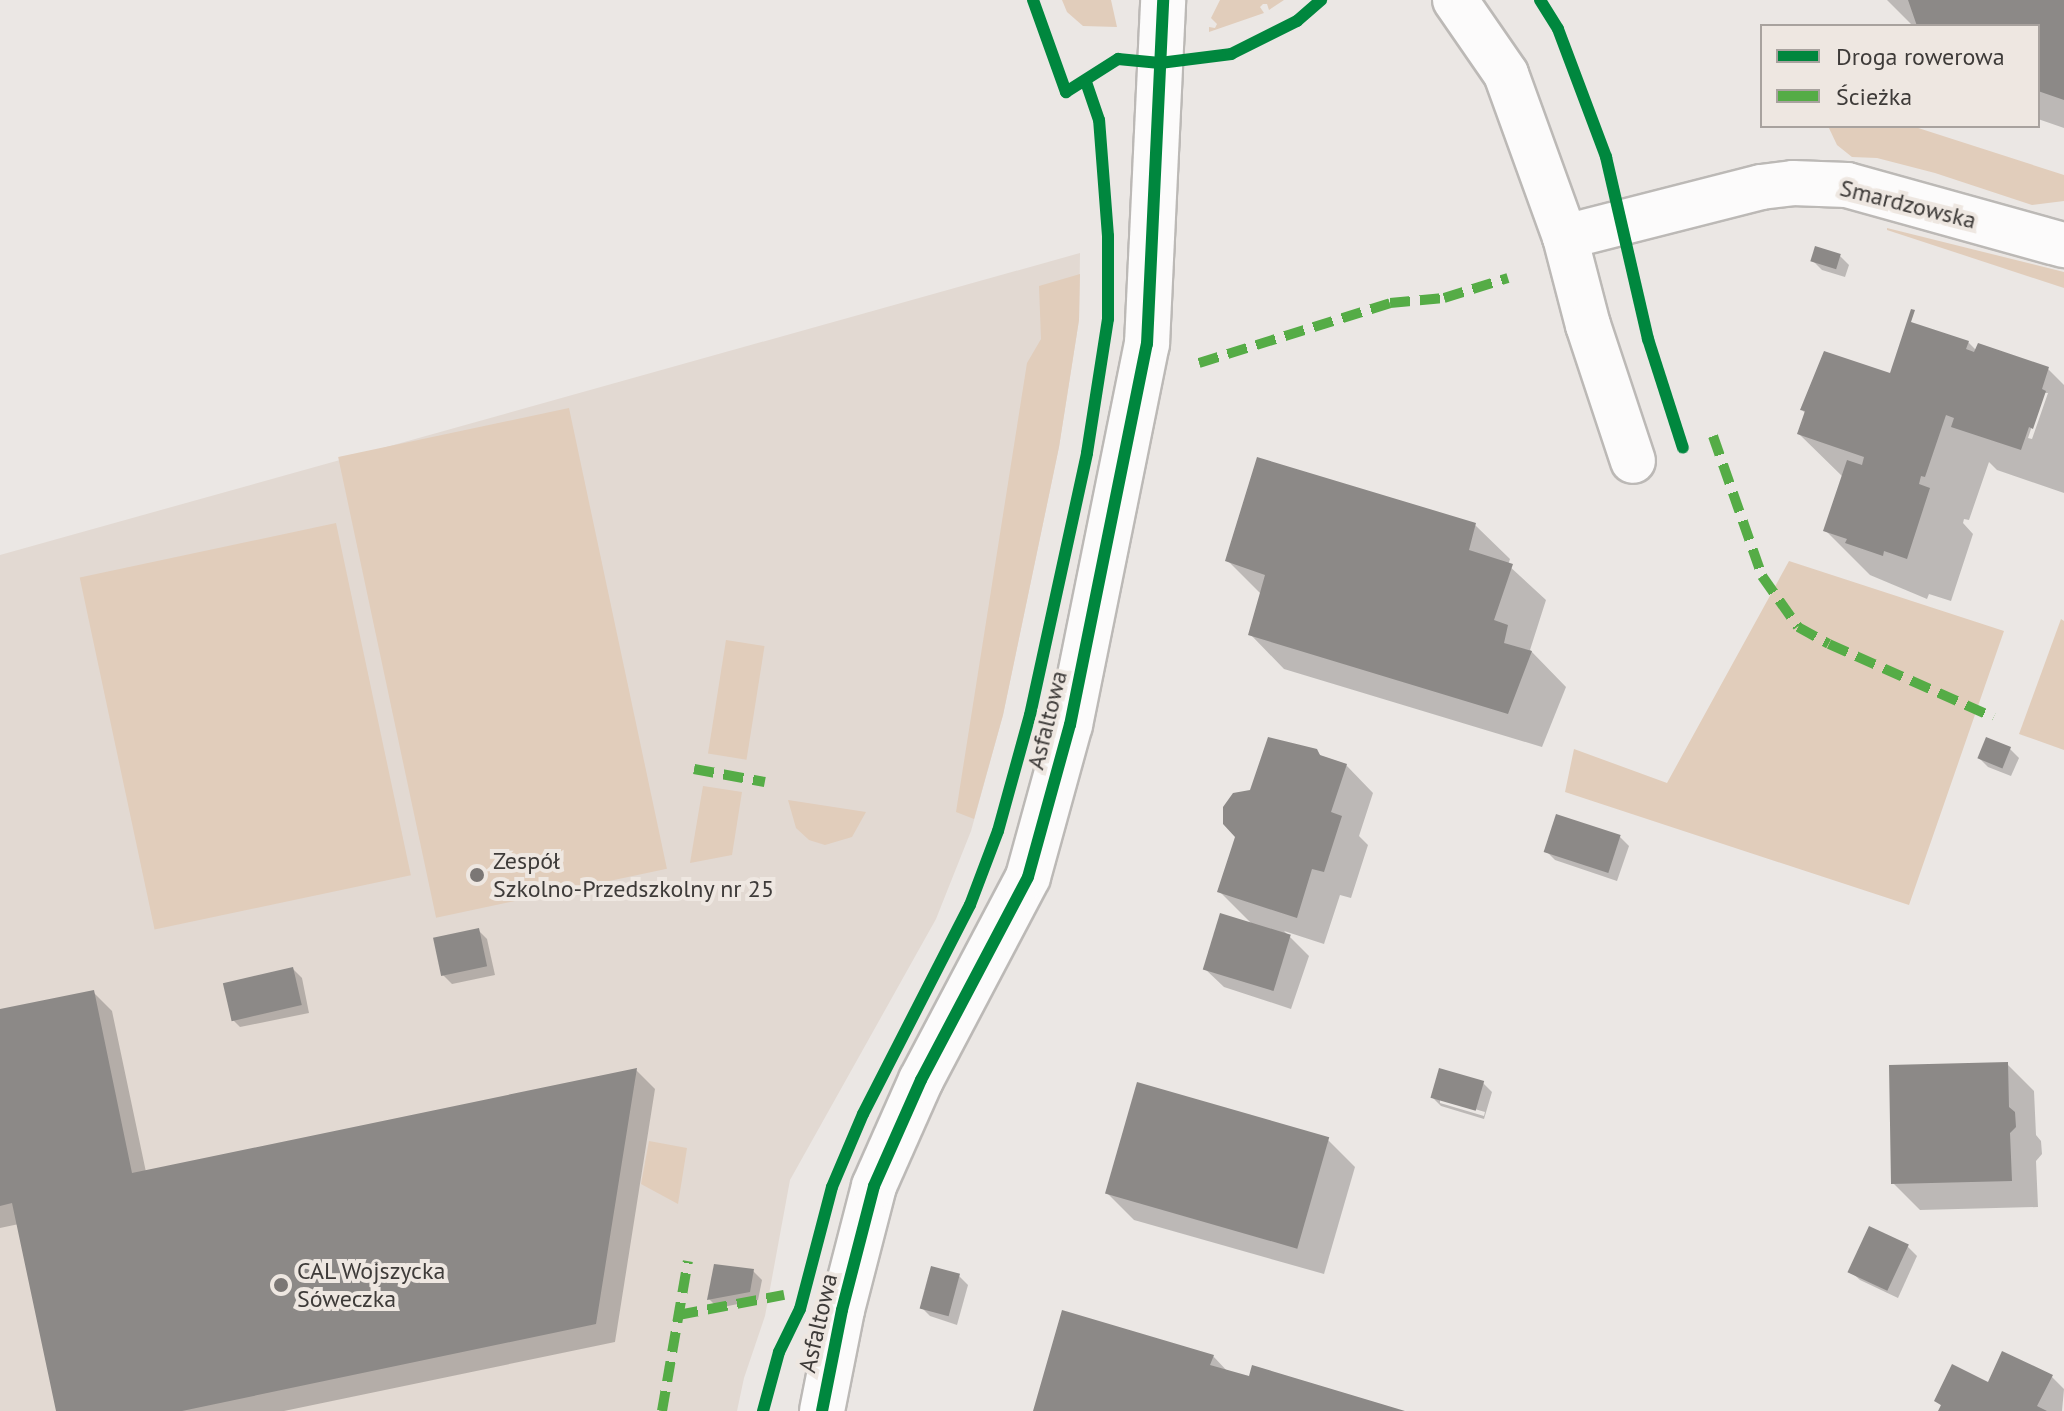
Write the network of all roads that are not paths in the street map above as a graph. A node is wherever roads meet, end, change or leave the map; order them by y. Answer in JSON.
{"nodes":[{"id":1,"x":1163,"y":0,"type":"edge"},
{"id":2,"x":1455,"y":0,"type":"edge"},
{"id":3,"x":1565,"y":237,"type":"junction"},
{"id":4,"x":2064,"y":245,"type":"edge"},
{"id":5,"x":1633,"y":461,"type":"dead end"},
{"id":6,"x":822,"y":1411,"type":"edge"}],
"edges":[{"from":1,"to":6,"type":"street","name":"Asfaltowa"},
{"from":2,"to":3,"type":"street"},
{"from":3,"to":4,"type":"street","name":"Smardzowska"},
{"from":3,"to":5,"type":"street"}]}
